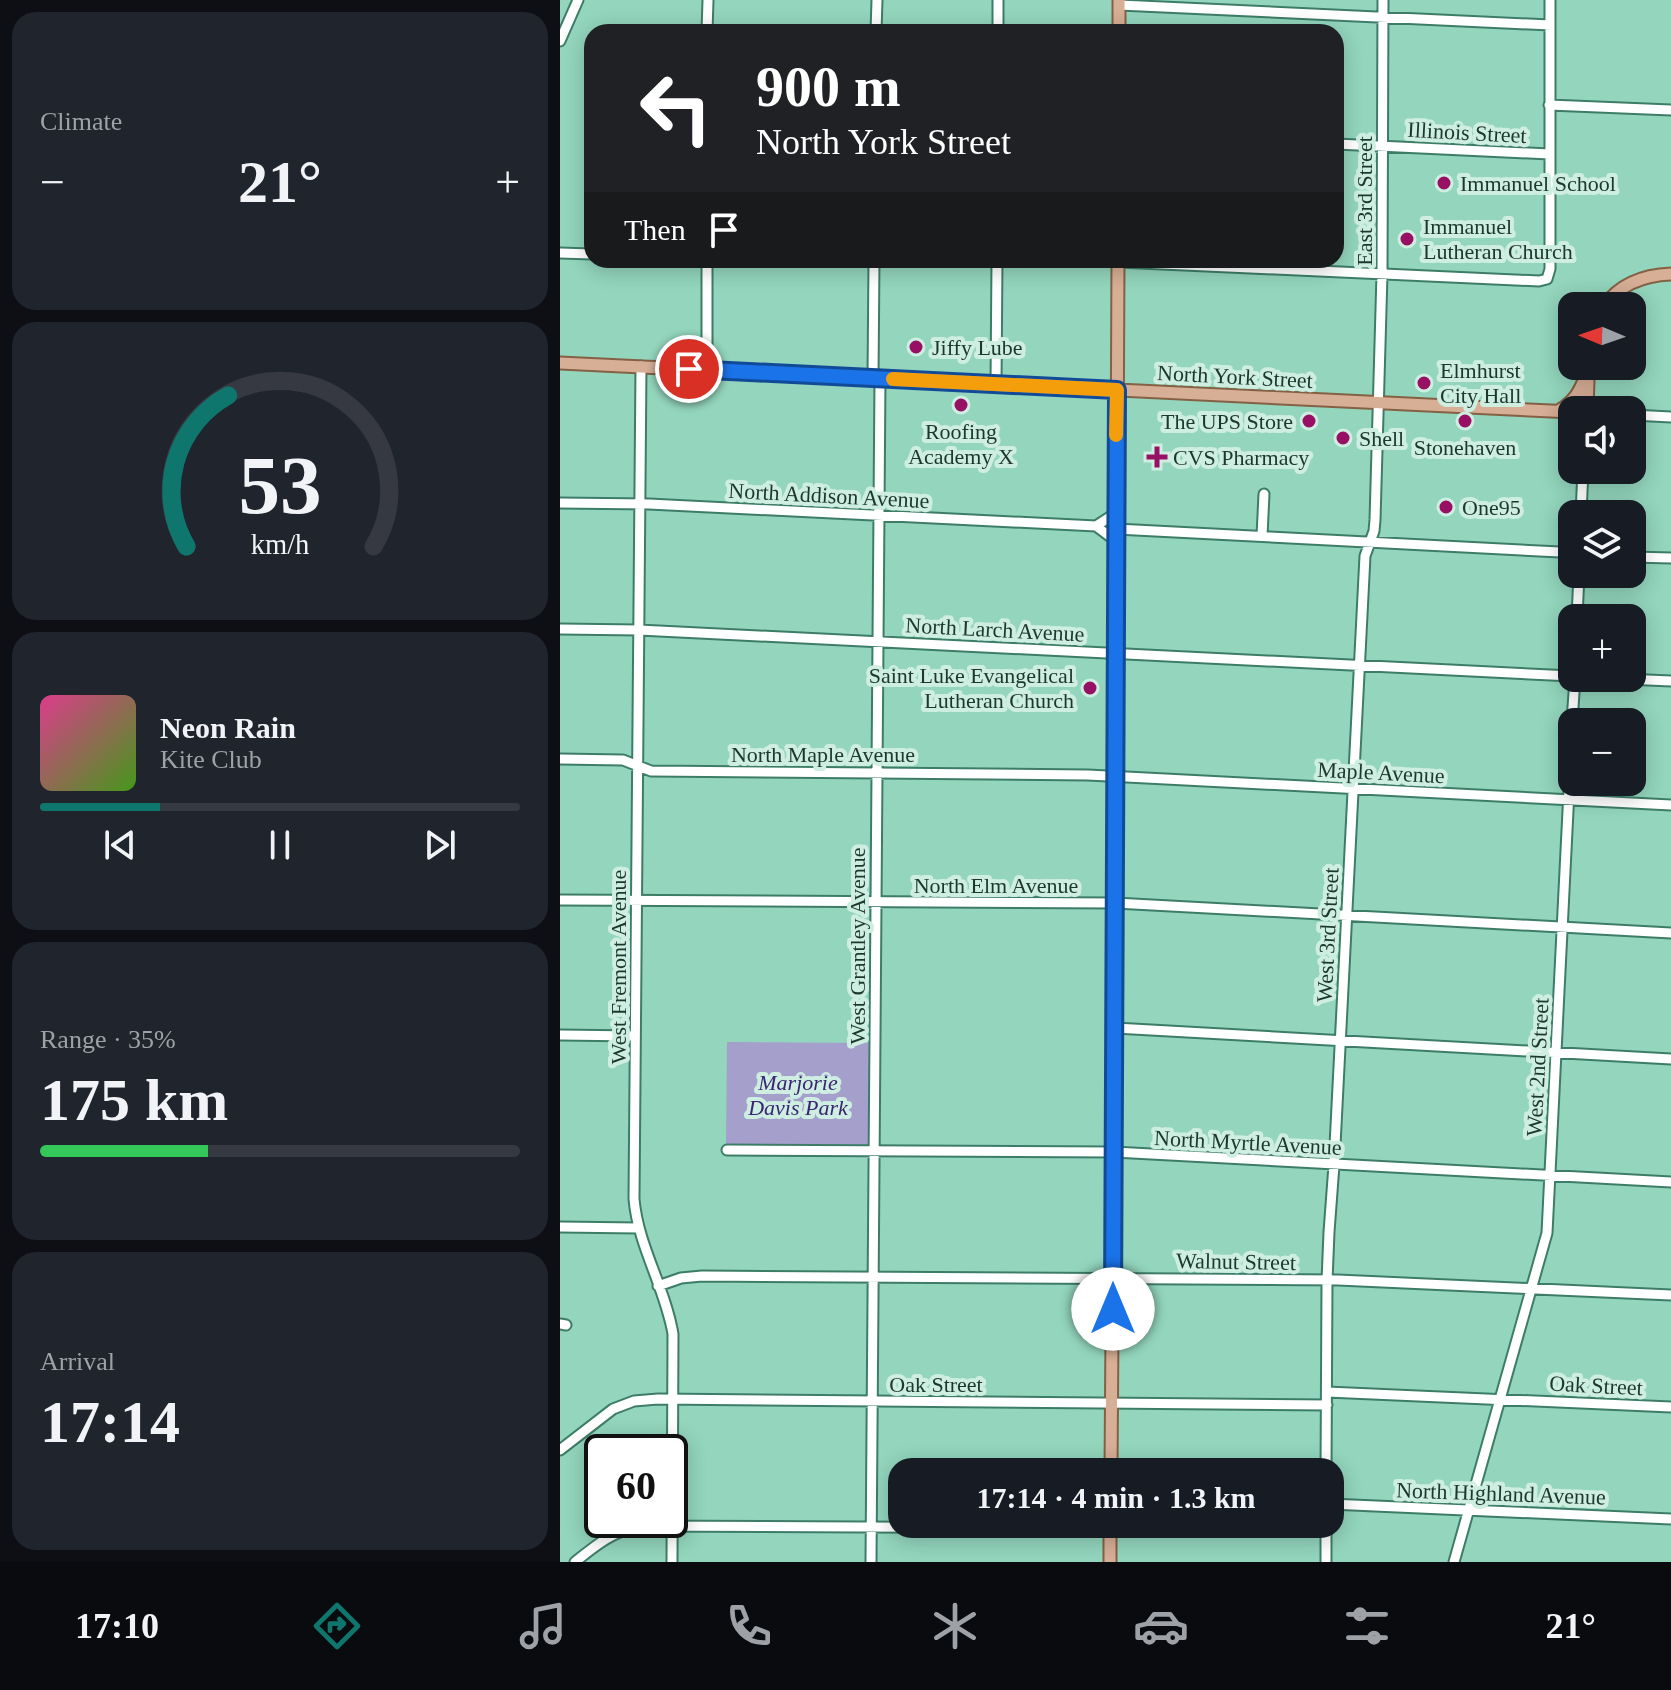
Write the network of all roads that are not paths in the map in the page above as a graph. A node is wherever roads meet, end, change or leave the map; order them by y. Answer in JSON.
{"nodes":[{"id":1,"x":578,"y":0,"type":"edge"},
{"id":2,"x":708,"y":0,"type":"edge"},
{"id":3,"x":877,"y":0,"type":"edge"},
{"id":4,"x":998,"y":0,"type":"edge"},
{"id":5,"x":1383,"y":0,"type":"edge"},
{"id":6,"x":1550,"y":0,"type":"edge"},
{"id":7,"x":1119,"y":2,"type":"edge"},
{"id":8,"x":1382,"y":17,"type":"junction"},
{"id":9,"x":707,"y":24,"type":"edge"},
{"id":10,"x":876,"y":24,"type":"edge"},
{"id":11,"x":998,"y":24,"type":"edge"},
{"id":12,"x":1119,"y":24,"type":"edge"},
{"id":13,"x":1550,"y":25,"type":"junction"},
{"id":14,"x":560,"y":41,"type":"edge"},
{"id":15,"x":1549,"y":105,"type":"junction"},
{"id":16,"x":1671,"y":110,"type":"edge"},
{"id":17,"x":1344,"y":144,"type":"edge"},
{"id":18,"x":1382,"y":146,"type":"junction"},
{"id":19,"x":1549,"y":154,"type":"junction"},
{"id":20,"x":560,"y":253,"type":"edge"},
{"id":21,"x":584,"y":254,"type":"edge"},
{"id":22,"x":707,"y":268,"type":"edge"},
{"id":23,"x":874,"y":268,"type":"edge"},
{"id":24,"x":997,"y":268,"type":"edge"},
{"id":25,"x":1118,"y":268,"type":"edge"},
{"id":26,"x":1260,"y":268,"type":"edge"},
{"id":27,"x":1382,"y":274,"type":"junction"},
{"id":28,"x":1671,"y":274,"type":"edge"},
{"id":29,"x":1617,"y":292,"type":"edge"},
{"id":30,"x":560,"y":363,"type":"edge"},
{"id":31,"x":641,"y":366,"type":"junction"},
{"id":32,"x":707,"y":370,"type":"junction"},
{"id":33,"x":876,"y":378,"type":"junction"},
{"id":34,"x":996,"y":384,"type":"junction"},
{"id":35,"x":1117,"y":390,"type":"junction"},
{"id":36,"x":1379,"y":402,"type":"junction"},
{"id":37,"x":1558,"y":411,"type":"edge"},
{"id":38,"x":1646,"y":416,"type":"edge"},
{"id":39,"x":1671,"y":417,"type":"edge"},
{"id":40,"x":1264,"y":494,"type":"dead end"},
{"id":41,"x":560,"y":503,"type":"edge"},
{"id":42,"x":640,"y":504,"type":"junction"},
{"id":43,"x":1116,"y":513,"type":"junction"},
{"id":44,"x":878,"y":515,"type":"junction"},
{"id":45,"x":1096,"y":526,"type":"junction"},
{"id":46,"x":1116,"y":535,"type":"junction"},
{"id":47,"x":1262,"y":536,"type":"junction"},
{"id":48,"x":1369,"y":542,"type":"junction"},
{"id":49,"x":1558,"y":552,"type":"edge"},
{"id":50,"x":1646,"y":555,"type":"edge"},
{"id":51,"x":1671,"y":558,"type":"edge"},
{"id":52,"x":560,"y":629,"type":"edge"},
{"id":53,"x":639,"y":630,"type":"junction"},
{"id":54,"x":877,"y":642,"type":"junction"},
{"id":55,"x":1116,"y":653,"type":"junction"},
{"id":56,"x":1359,"y":666,"type":"junction"},
{"id":57,"x":1558,"y":676,"type":"edge"},
{"id":58,"x":1646,"y":680,"type":"edge"},
{"id":59,"x":1671,"y":681,"type":"edge"},
{"id":60,"x":560,"y":759,"type":"edge"},
{"id":61,"x":637,"y":766,"type":"junction"},
{"id":62,"x":876,"y":773,"type":"junction"},
{"id":63,"x":1088,"y":775,"type":"joint"},
{"id":64,"x":1116,"y":776,"type":"junction"},
{"id":65,"x":1353,"y":789,"type":"junction"},
{"id":66,"x":1569,"y":796,"type":"edge"},
{"id":67,"x":1569,"y":800,"type":"junction"},
{"id":68,"x":1671,"y":805,"type":"edge"},
{"id":69,"x":560,"y":900,"type":"edge"},
{"id":70,"x":636,"y":901,"type":"junction"},
{"id":71,"x":876,"y":902,"type":"junction"},
{"id":72,"x":1115,"y":903,"type":"junction"},
{"id":73,"x":1346,"y":915,"type":"junction"},
{"id":74,"x":1562,"y":927,"type":"junction"},
{"id":75,"x":1671,"y":933,"type":"edge"},
{"id":76,"x":1115,"y":1028,"type":"junction"},
{"id":77,"x":560,"y":1035,"type":"edge"},
{"id":78,"x":635,"y":1036,"type":"junction"},
{"id":79,"x":1340,"y":1041,"type":"junction"},
{"id":80,"x":1556,"y":1053,"type":"junction"},
{"id":81,"x":1671,"y":1059,"type":"edge"},
{"id":82,"x":727,"y":1150,"type":"dead end"},
{"id":83,"x":873,"y":1152,"type":"junction"},
{"id":84,"x":1114,"y":1152,"type":"junction"},
{"id":85,"x":1334,"y":1165,"type":"junction"},
{"id":86,"x":1550,"y":1176,"type":"junction"},
{"id":87,"x":1671,"y":1182,"type":"edge"},
{"id":88,"x":560,"y":1227,"type":"edge"},
{"id":89,"x":638,"y":1228,"type":"junction"},
{"id":90,"x":873,"y":1277,"type":"junction"},
{"id":91,"x":1113,"y":1278,"type":"junction"},
{"id":92,"x":1327,"y":1281,"type":"junction"},
{"id":93,"x":658,"y":1286,"type":"junction"},
{"id":94,"x":1532,"y":1289,"type":"junction"},
{"id":95,"x":1671,"y":1295,"type":"edge"},
{"id":96,"x":1327,"y":1392,"type":"junction"},
{"id":97,"x":1500,"y":1399,"type":"junction"},
{"id":98,"x":673,"y":1400,"type":"junction"},
{"id":99,"x":872,"y":1402,"type":"junction"},
{"id":100,"x":1112,"y":1403,"type":"junction"},
{"id":101,"x":1327,"y":1405,"type":"junction"},
{"id":102,"x":1671,"y":1407,"type":"edge"},
{"id":103,"x":673,"y":1434,"type":"edge"},
{"id":104,"x":560,"y":1450,"type":"edge"},
{"id":105,"x":1111,"y":1458,"type":"edge"},
{"id":106,"x":1326,"y":1458,"type":"edge"},
{"id":107,"x":1344,"y":1505,"type":"edge"},
{"id":108,"x":1469,"y":1510,"type":"junction"},
{"id":109,"x":1671,"y":1519,"type":"edge"},
{"id":110,"x":688,"y":1525,"type":"edge"},
{"id":111,"x":871,"y":1526,"type":"junction"},
{"id":112,"x":888,"y":1526,"type":"edge"},
{"id":113,"x":607,"y":1538,"type":"edge"},
{"id":114,"x":672,"y":1538,"type":"edge"},
{"id":115,"x":1110,"y":1538,"type":"edge"},
{"id":116,"x":1326,"y":1538,"type":"edge"},
{"id":117,"x":575,"y":1562,"type":"edge"},
{"id":118,"x":672,"y":1562,"type":"edge"},
{"id":119,"x":871,"y":1562,"type":"edge"},
{"id":120,"x":1110,"y":1562,"type":"edge"},
{"id":121,"x":1326,"y":1562,"type":"edge"},
{"id":122,"x":1454,"y":1562,"type":"edge"}],
"edges":[{"from":1,"to":14,"type":"street"},
{"from":2,"to":9,"type":"street"},
{"from":3,"to":10,"type":"street"},
{"from":4,"to":11,"type":"street"},
{"from":5,"to":8,"type":"street","name":"East 3rd Street"},
{"from":6,"to":13,"type":"street"},
{"from":7,"to":8,"type":"street"},
{"from":7,"to":12,"type":"main road"},
{"from":8,"to":13,"type":"street"},
{"from":8,"to":18,"type":"street","name":"East 3rd Street"},
{"from":13,"to":15,"type":"street"},
{"from":15,"to":16,"type":"street"},
{"from":15,"to":19,"type":"street"},
{"from":17,"to":18,"type":"street","name":"Illinois Street"},
{"from":18,"to":19,"type":"street","name":"Illinois Street"},
{"from":18,"to":27,"type":"street","name":"East 3rd Street"},
{"from":19,"to":27,"type":"street"},
{"from":20,"to":21,"type":"street"},
{"from":22,"to":32,"type":"street"},
{"from":23,"to":33,"type":"street","name":"West Grantley Avenue"},
{"from":24,"to":34,"type":"street"},
{"from":25,"to":35,"type":"main road"},
{"from":26,"to":27,"type":"street"},
{"from":27,"to":36,"type":"street","name":"East 3rd Street"},
{"from":28,"to":29,"type":"main road"},
{"from":30,"to":31,"type":"main road","name":"North York Street"},
{"from":31,"to":32,"type":"main road","name":"North York Street"},
{"from":31,"to":42,"type":"street","name":"West Fremont Avenue"},
{"from":32,"to":33,"type":"main road","name":"North York Street"},
{"from":33,"to":34,"type":"main road","name":"North York Street"},
{"from":33,"to":44,"type":"street","name":"West Grantley Avenue"},
{"from":34,"to":35,"type":"main road","name":"North York Street"},
{"from":35,"to":36,"type":"main road","name":"North York Street"},
{"from":35,"to":43,"type":"main road"},
{"from":36,"to":37,"type":"main road","name":"North York Street"},
{"from":36,"to":48,"type":"street","name":"West 3rd Street"},
{"from":38,"to":39,"type":"street"},
{"from":40,"to":47,"type":"street"},
{"from":41,"to":42,"type":"street","name":"North Addison Avenue"},
{"from":42,"to":44,"type":"street","name":"North Addison Avenue"},
{"from":42,"to":53,"type":"street","name":"West Fremont Avenue"},
{"from":43,"to":45,"type":"street"},
{"from":43,"to":46,"type":"main road"},
{"from":44,"to":45,"type":"street","name":"North Addison Avenue"},
{"from":44,"to":54,"type":"street","name":"West Grantley Avenue"},
{"from":45,"to":46,"type":"street"},
{"from":46,"to":47,"type":"street"},
{"from":46,"to":55,"type":"main road"},
{"from":47,"to":48,"type":"street"},
{"from":48,"to":49,"type":"street"},
{"from":48,"to":56,"type":"street","name":"West 3rd Street"},
{"from":50,"to":51,"type":"street"},
{"from":52,"to":53,"type":"street","name":"North Larch Avenue"},
{"from":53,"to":54,"type":"street","name":"North Larch Avenue"},
{"from":53,"to":61,"type":"street","name":"West Fremont Avenue"},
{"from":54,"to":55,"type":"street","name":"North Larch Avenue"},
{"from":54,"to":62,"type":"street","name":"West Grantley Avenue"},
{"from":55,"to":56,"type":"street","name":"North Larch Avenue"},
{"from":55,"to":64,"type":"main road"},
{"from":56,"to":57,"type":"street","name":"North Larch Avenue"},
{"from":56,"to":65,"type":"street","name":"West 3rd Street"},
{"from":58,"to":59,"type":"street"},
{"from":60,"to":61,"type":"street","name":"North Maple Avenue"},
{"from":61,"to":62,"type":"street","name":"North Maple Avenue"},
{"from":61,"to":70,"type":"street","name":"West Fremont Avenue"},
{"from":62,"to":63,"type":"street","name":"North Maple Avenue"},
{"from":62,"to":71,"type":"street","name":"West Grantley Avenue"},
{"from":63,"to":64,"type":"street","name":"Maple Avenue"},
{"from":64,"to":65,"type":"street","name":"Maple Avenue"},
{"from":64,"to":72,"type":"main road"},
{"from":65,"to":67,"type":"street","name":"Maple Avenue"},
{"from":65,"to":73,"type":"street","name":"West 3rd Street"},
{"from":66,"to":67,"type":"street","name":"West 2nd Street"},
{"from":67,"to":68,"type":"street","name":"Maple Avenue"},
{"from":67,"to":74,"type":"street","name":"West 2nd Street"},
{"from":69,"to":70,"type":"street","name":"North Elm Avenue"},
{"from":70,"to":71,"type":"street","name":"North Elm Avenue"},
{"from":70,"to":78,"type":"street","name":"West Fremont Avenue"},
{"from":71,"to":72,"type":"street","name":"North Elm Avenue"},
{"from":71,"to":83,"type":"street","name":"West Grantley Avenue"},
{"from":72,"to":73,"type":"street","name":"North Elm Avenue"},
{"from":72,"to":76,"type":"main road"},
{"from":73,"to":74,"type":"street","name":"North Elm Avenue"},
{"from":73,"to":79,"type":"street","name":"West 3rd Street"},
{"from":74,"to":75,"type":"street","name":"North Elm Avenue"},
{"from":74,"to":80,"type":"street","name":"West 2nd Street"},
{"from":76,"to":79,"type":"street"},
{"from":76,"to":84,"type":"main road"},
{"from":77,"to":78,"type":"street"},
{"from":78,"to":89,"type":"street","name":"West Fremont Avenue"},
{"from":79,"to":80,"type":"street"},
{"from":79,"to":85,"type":"street","name":"West 3rd Street"},
{"from":80,"to":81,"type":"street"},
{"from":80,"to":86,"type":"street","name":"West 2nd Street"},
{"from":82,"to":83,"type":"street","name":"North Myrtle Avenue"},
{"from":83,"to":84,"type":"street","name":"North Myrtle Avenue"},
{"from":83,"to":90,"type":"street","name":"West Grantley Avenue"},
{"from":84,"to":85,"type":"street","name":"North Myrtle Avenue"},
{"from":84,"to":91,"type":"main road"},
{"from":85,"to":86,"type":"street","name":"North Myrtle Avenue"},
{"from":85,"to":92,"type":"street","name":"West 3rd Street"},
{"from":86,"to":87,"type":"street","name":"North Myrtle Avenue"},
{"from":86,"to":94,"type":"street","name":"West 2nd Street"},
{"from":88,"to":89,"type":"street"},
{"from":89,"to":93,"type":"street","name":"West Fremont Avenue"},
{"from":90,"to":91,"type":"street","name":"Walnut Street"},
{"from":90,"to":93,"type":"street","name":"Walnut Street"},
{"from":90,"to":99,"type":"street","name":"West Grantley Avenue"},
{"from":91,"to":92,"type":"street","name":"Walnut Street"},
{"from":91,"to":100,"type":"main road"},
{"from":92,"to":94,"type":"street","name":"Walnut Street"},
{"from":92,"to":96,"type":"street","name":"West 3rd Street"},
{"from":93,"to":98,"type":"street","name":"West Fremont Avenue"},
{"from":94,"to":95,"type":"street","name":"Walnut Street"},
{"from":94,"to":97,"type":"street","name":"West 2nd Street"},
{"from":96,"to":97,"type":"street","name":"Oak Street"},
{"from":96,"to":101,"type":"street","name":"West 3rd Street"},
{"from":97,"to":102,"type":"street","name":"Oak Street"},
{"from":97,"to":108,"type":"street","name":"West 2nd Street"},
{"from":98,"to":99,"type":"street","name":"Oak Street"},
{"from":98,"to":103,"type":"street","name":"West Fremont Avenue"},
{"from":98,"to":104,"type":"street","name":"Oak Street"},
{"from":99,"to":100,"type":"street","name":"Oak Street"},
{"from":99,"to":111,"type":"street","name":"West Grantley Avenue"},
{"from":100,"to":101,"type":"street","name":"Oak Street"},
{"from":100,"to":105,"type":"main road"},
{"from":101,"to":106,"type":"street","name":"West 3rd Street"},
{"from":107,"to":108,"type":"street","name":"North Highland Avenue"},
{"from":108,"to":109,"type":"street","name":"North Highland Avenue"},
{"from":108,"to":122,"type":"street","name":"West 2nd Street"},
{"from":110,"to":111,"type":"street"},
{"from":111,"to":112,"type":"street"},
{"from":111,"to":119,"type":"street","name":"West Grantley Avenue"},
{"from":113,"to":117,"type":"street"},
{"from":114,"to":118,"type":"street","name":"West Fremont Avenue"},
{"from":115,"to":120,"type":"main road"},
{"from":116,"to":121,"type":"street"}]}
